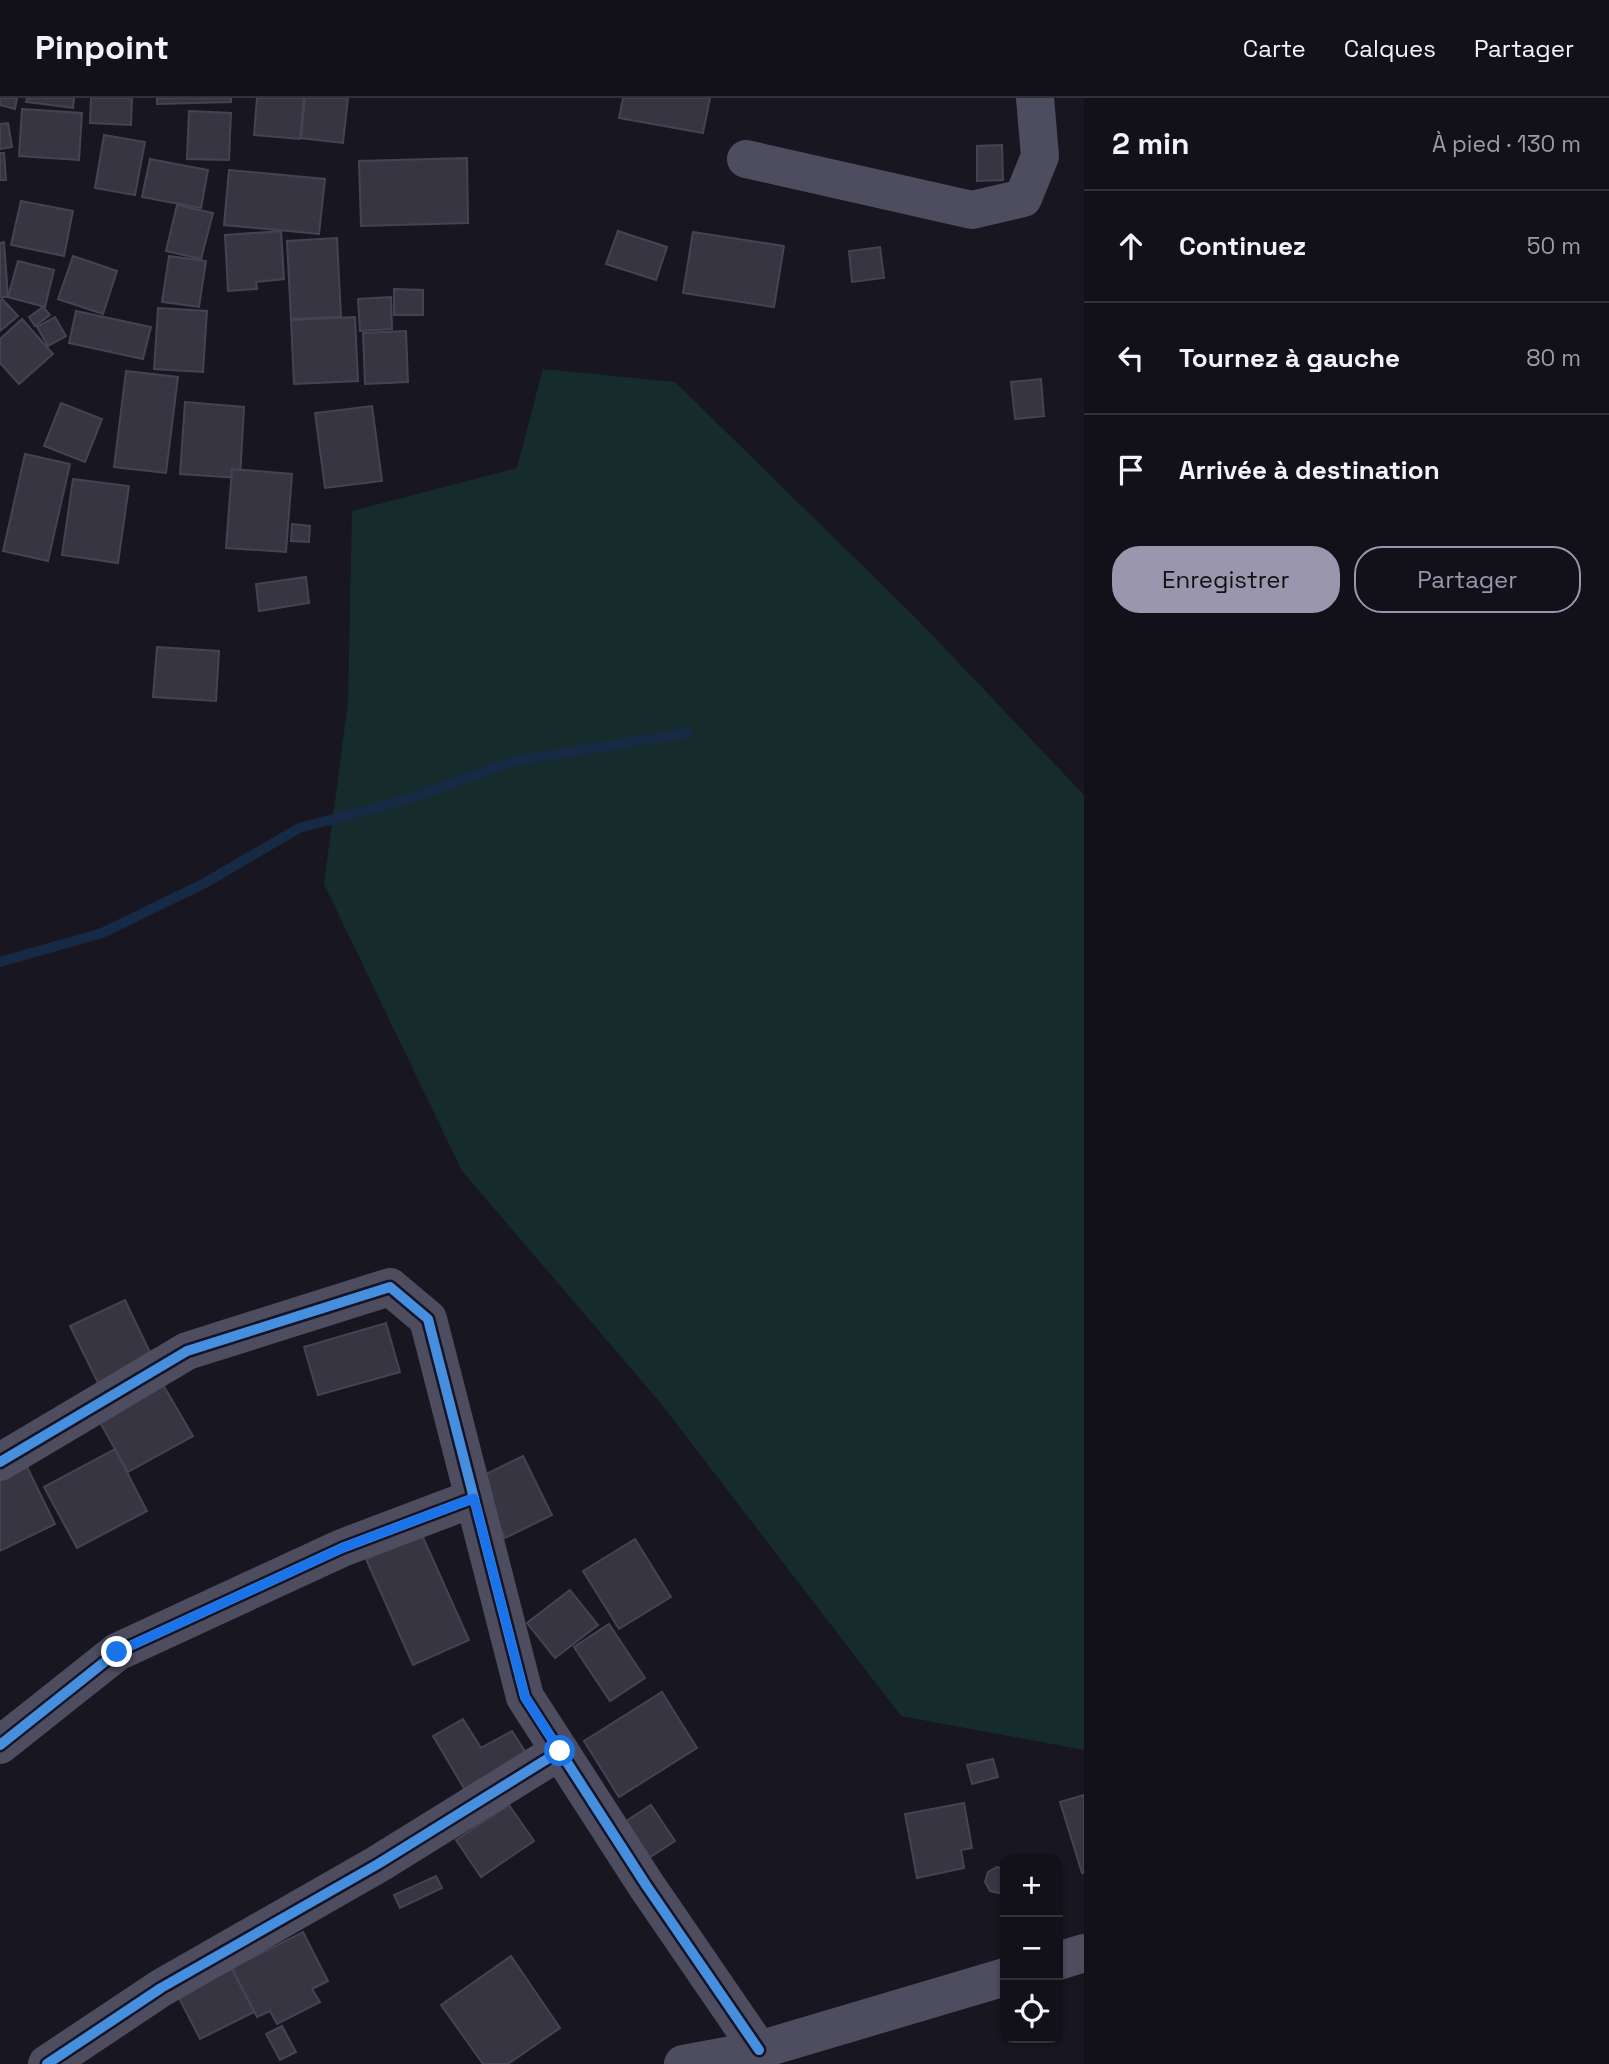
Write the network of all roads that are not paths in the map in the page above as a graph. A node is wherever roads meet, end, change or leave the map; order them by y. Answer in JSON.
{"nodes":[{"id":1,"x":1035,"y":98,"type":"edge"},
{"id":2,"x":746,"y":159,"type":"dead end"},
{"id":3,"x":0,"y":1462,"type":"edge"},
{"id":4,"x":474,"y":1498,"type":"junction"},
{"id":5,"x":0,"y":1745,"type":"edge"},
{"id":6,"x":560,"y":1751,"type":"junction"},
{"id":7,"x":1084,"y":1953,"type":"edge"},
{"id":8,"x":1063,"y":1959,"type":"edge"},
{"id":9,"x":1000,"y":1978,"type":"edge"},
{"id":10,"x":759,"y":2050,"type":"junction"},
{"id":11,"x":47,"y":2064,"type":"edge"},
{"id":12,"x":683,"y":2064,"type":"edge"}],
"edges":[{"from":1,"to":2,"type":"street"},
{"from":3,"to":4,"type":"street"},
{"from":4,"to":5,"type":"street"},
{"from":4,"to":6,"type":"street"},
{"from":6,"to":10,"type":"street"},
{"from":6,"to":11,"type":"street"},
{"from":7,"to":8,"type":"street"},
{"from":9,"to":10,"type":"street"},
{"from":10,"to":12,"type":"street"}]}
